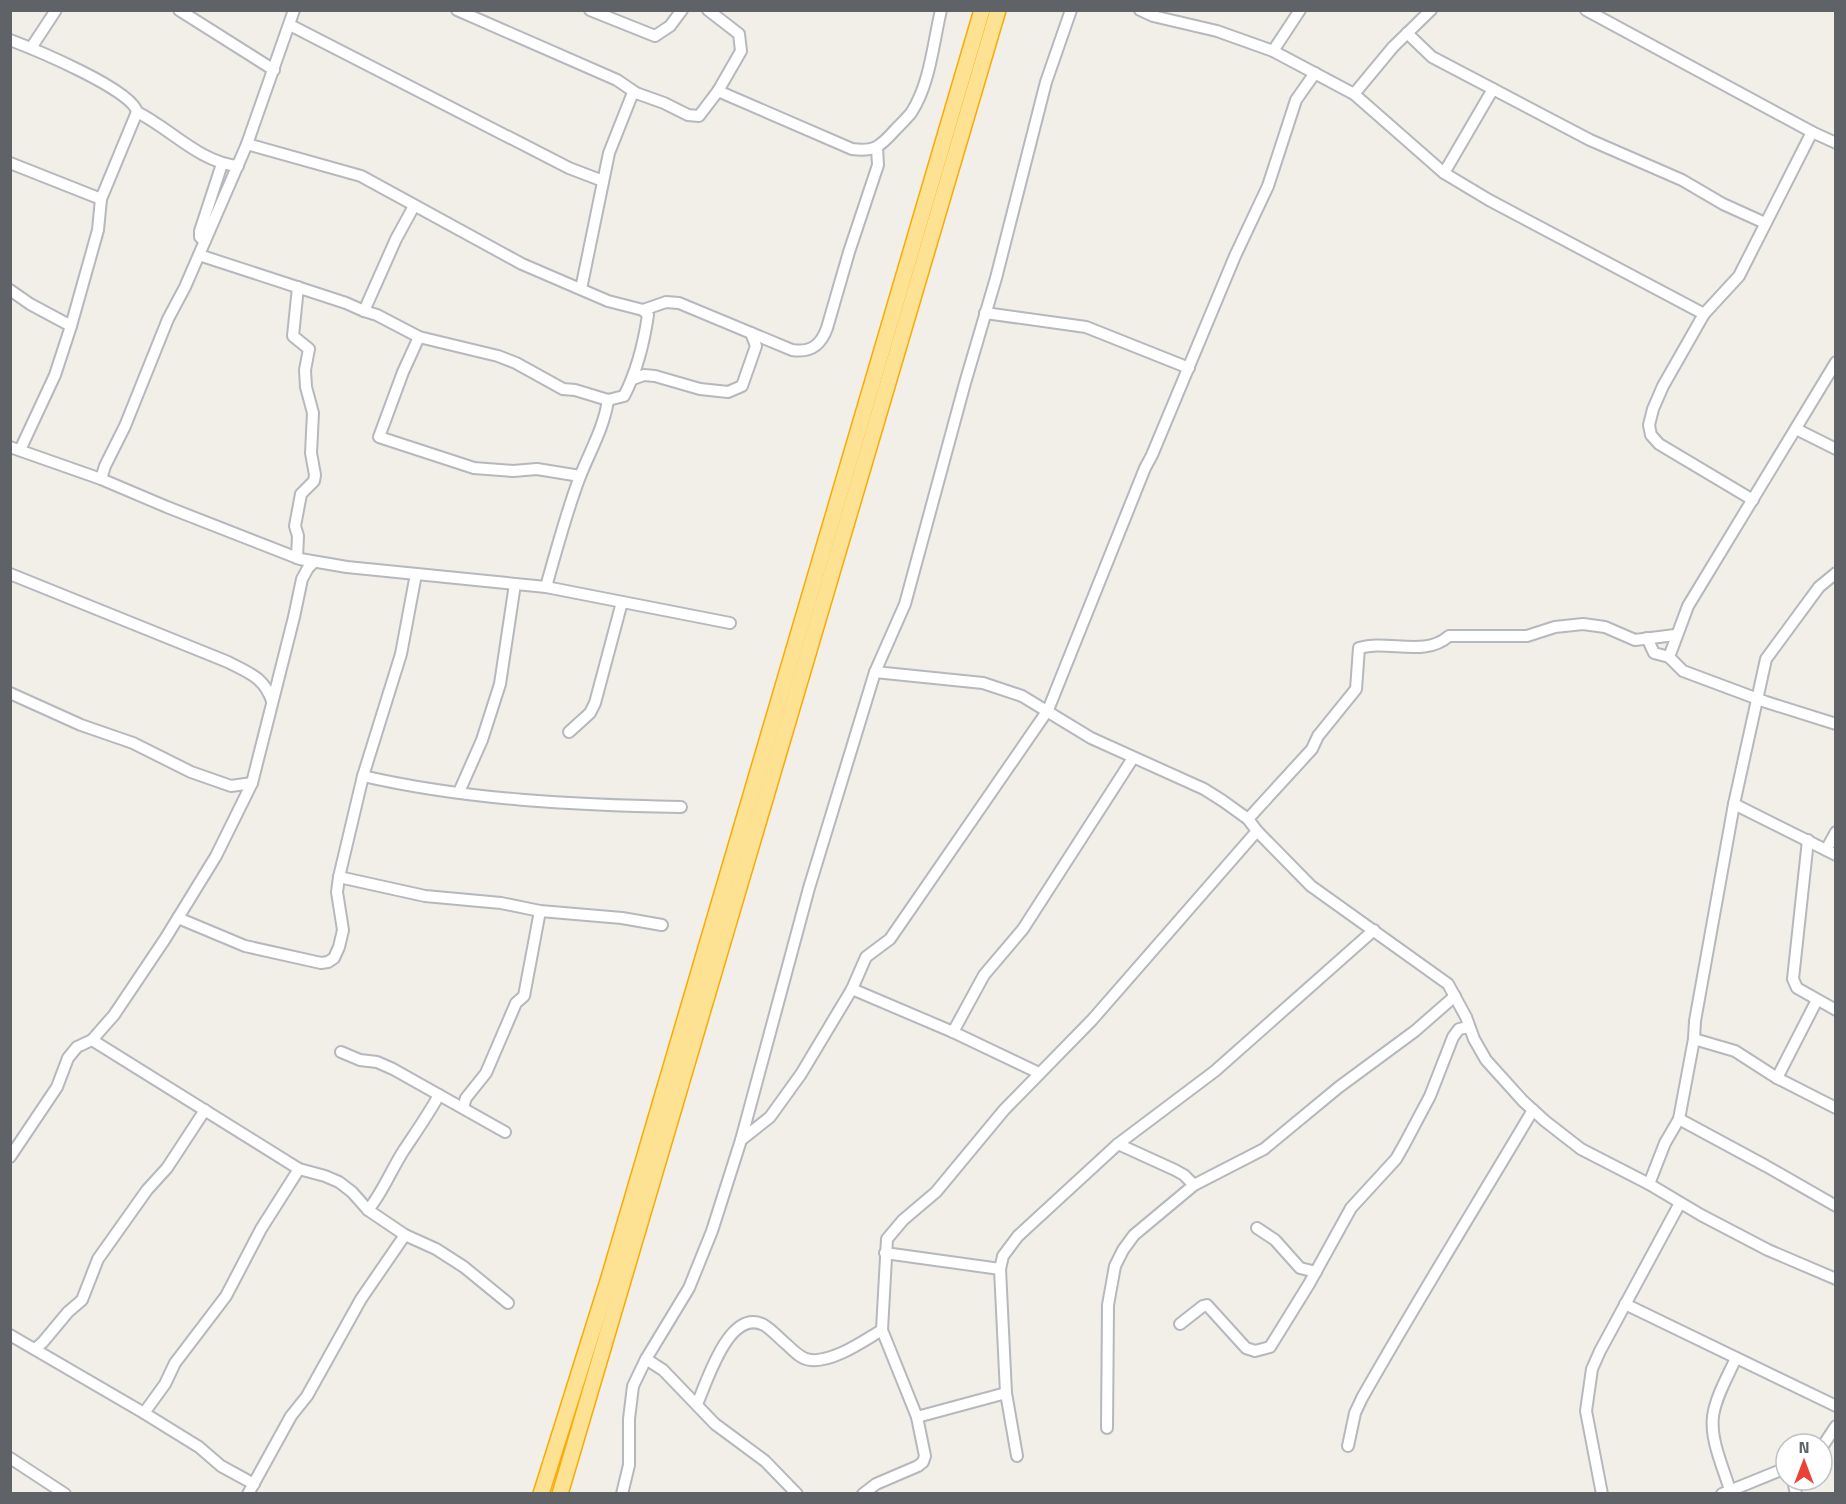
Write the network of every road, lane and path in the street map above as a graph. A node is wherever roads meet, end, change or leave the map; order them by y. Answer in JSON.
{"nodes":[{"id":1,"x":56,"y":10,"type":"edge"},
{"id":2,"x":179,"y":10,"type":"edge"},
{"id":3,"x":294,"y":10,"type":"edge"},
{"id":4,"x":458,"y":10,"type":"edge"},
{"id":5,"x":590,"y":10,"type":"edge"},
{"id":6,"x":682,"y":10,"type":"edge"},
{"id":7,"x":708,"y":10,"type":"edge"},
{"id":8,"x":941,"y":10,"type":"edge"},
{"id":9,"x":982,"y":10,"type":"edge"},
{"id":10,"x":998,"y":10,"type":"edge"},
{"id":11,"x":1071,"y":10,"type":"edge"},
{"id":12,"x":1140,"y":10,"type":"edge"},
{"id":13,"x":1300,"y":10,"type":"edge"},
{"id":14,"x":1431,"y":10,"type":"edge"},
{"id":15,"x":1586,"y":10,"type":"edge"},
{"id":16,"x":197,"y":16,"type":"edge"},
{"id":17,"x":290,"y":25,"type":"junction"},
{"id":18,"x":1407,"y":33,"type":"junction"},
{"id":19,"x":10,"y":40,"type":"edge"},
{"id":20,"x":31,"y":48,"type":"junction"},
{"id":21,"x":1273,"y":51,"type":"junction"},
{"id":22,"x":274,"y":70,"type":"junction"},
{"id":23,"x":1315,"y":73,"type":"junction"},
{"id":24,"x":1493,"y":89,"type":"junction"},
{"id":25,"x":718,"y":91,"type":"junction"},
{"id":26,"x":636,"y":93,"type":"junction"},
{"id":27,"x":1354,"y":94,"type":"junction"},
{"id":28,"x":137,"y":112,"type":"junction"},
{"id":29,"x":1812,"y":132,"type":"junction"},
{"id":30,"x":1836,"y":142,"type":"edge"},
{"id":31,"x":247,"y":144,"type":"junction"},
{"id":32,"x":877,"y":148,"type":"junction"},
{"id":33,"x":10,"y":163,"type":"edge"},
{"id":34,"x":222,"y":164,"type":"junction"},
{"id":35,"x":237,"y":166,"type":"junction"},
{"id":36,"x":1444,"y":173,"type":"junction"},
{"id":37,"x":603,"y":181,"type":"junction"},
{"id":38,"x":101,"y":199,"type":"junction"},
{"id":39,"x":414,"y":206,"type":"junction"},
{"id":40,"x":1766,"y":223,"type":"junction"},
{"id":41,"x":205,"y":241,"type":"junction"},
{"id":42,"x":199,"y":255,"type":"junction"},
{"id":43,"x":298,"y":287,"type":"junction"},
{"id":44,"x":10,"y":290,"type":"edge"},
{"id":45,"x":581,"y":290,"type":"junction"},
{"id":46,"x":643,"y":310,"type":"junction"},
{"id":47,"x":364,"y":311,"type":"junction"},
{"id":48,"x":985,"y":313,"type":"junction"},
{"id":49,"x":1704,"y":314,"type":"junction"},
{"id":50,"x":71,"y":326,"type":"junction"},
{"id":51,"x":751,"y":333,"type":"junction"},
{"id":52,"x":419,"y":337,"type":"junction"},
{"id":53,"x":1836,"y":362,"type":"edge"},
{"id":54,"x":1189,"y":368,"type":"junction"},
{"id":55,"x":633,"y":380,"type":"junction"},
{"id":56,"x":608,"y":400,"type":"junction"},
{"id":57,"x":1796,"y":429,"type":"junction"},
{"id":58,"x":15,"y":449,"type":"edge"},
{"id":59,"x":1836,"y":449,"type":"edge"},
{"id":60,"x":580,"y":476,"type":"junction"},
{"id":61,"x":101,"y":479,"type":"junction"},
{"id":62,"x":1753,"y":500,"type":"junction"},
{"id":63,"x":294,"y":557,"type":"junction"},
{"id":64,"x":314,"y":562,"type":"junction"},
{"id":65,"x":1836,"y":573,"type":"edge"},
{"id":66,"x":10,"y":574,"type":"edge"},
{"id":67,"x":416,"y":574,"type":"junction"},
{"id":68,"x":302,"y":579,"type":"junction"},
{"id":69,"x":515,"y":584,"type":"junction"},
{"id":70,"x":546,"y":587,"type":"junction"},
{"id":71,"x":622,"y":602,"type":"junction"},
{"id":72,"x":730,"y":623,"type":"dead end"},
{"id":73,"x":1676,"y":635,"type":"junction"},
{"id":74,"x":1647,"y":638,"type":"junction"},
{"id":75,"x":1669,"y":657,"type":"junction"},
{"id":76,"x":875,"y":672,"type":"junction"},
{"id":77,"x":279,"y":679,"type":"junction"},
{"id":78,"x":261,"y":680,"type":"junction"},
{"id":79,"x":10,"y":693,"type":"edge"},
{"id":80,"x":1757,"y":698,"type":"junction"},
{"id":81,"x":273,"y":703,"type":"junction"},
{"id":82,"x":1048,"y":710,"type":"junction"},
{"id":83,"x":1836,"y":724,"type":"edge"},
{"id":84,"x":569,"y":732,"type":"dead end"},
{"id":85,"x":1133,"y":758,"type":"junction"},
{"id":86,"x":363,"y":776,"type":"junction"},
{"id":87,"x":252,"y":783,"type":"junction"},
{"id":88,"x":231,"y":786,"type":"junction"},
{"id":89,"x":459,"y":792,"type":"junction"},
{"id":90,"x":1734,"y":804,"type":"junction"},
{"id":91,"x":681,"y":807,"type":"dead end"},
{"id":92,"x":241,"y":808,"type":"junction"},
{"id":93,"x":1248,"y":819,"type":"junction"},
{"id":94,"x":1257,"y":831,"type":"junction"},
{"id":95,"x":1836,"y":832,"type":"edge"},
{"id":96,"x":1808,"y":840,"type":"junction"},
{"id":97,"x":1831,"y":853,"type":"edge"},
{"id":98,"x":339,"y":877,"type":"junction"},
{"id":99,"x":540,"y":911,"type":"junction"},
{"id":100,"x":178,"y":918,"type":"junction"},
{"id":101,"x":662,"y":925,"type":"dead end"},
{"id":102,"x":1374,"y":930,"type":"junction"},
{"id":103,"x":852,"y":989,"type":"junction"},
{"id":104,"x":1455,"y":996,"type":"junction"},
{"id":105,"x":1817,"y":999,"type":"junction"},
{"id":106,"x":1836,"y":1010,"type":"edge"},
{"id":107,"x":1469,"y":1027,"type":"junction"},
{"id":108,"x":953,"y":1032,"type":"junction"},
{"id":109,"x":1694,"y":1039,"type":"junction"},
{"id":110,"x":92,"y":1040,"type":"junction"},
{"id":111,"x":341,"y":1052,"type":"dead end"},
{"id":112,"x":1039,"y":1073,"type":"junction"},
{"id":113,"x":1777,"y":1078,"type":"junction"},
{"id":114,"x":439,"y":1095,"type":"junction"},
{"id":115,"x":463,"y":1107,"type":"junction"},
{"id":116,"x":1836,"y":1108,"type":"edge"},
{"id":117,"x":205,"y":1110,"type":"junction"},
{"id":118,"x":1533,"y":1110,"type":"junction"},
{"id":119,"x":1678,"y":1119,"type":"junction"},
{"id":120,"x":505,"y":1132,"type":"dead end"},
{"id":121,"x":741,"y":1140,"type":"junction"},
{"id":122,"x":1118,"y":1144,"type":"junction"},
{"id":123,"x":10,"y":1157,"type":"edge"},
{"id":124,"x":299,"y":1169,"type":"junction"},
{"id":125,"x":1650,"y":1184,"type":"junction"},
{"id":126,"x":1194,"y":1185,"type":"junction"},
{"id":127,"x":1680,"y":1203,"type":"junction"},
{"id":128,"x":1836,"y":1206,"type":"edge"},
{"id":129,"x":368,"y":1210,"type":"junction"},
{"id":130,"x":1257,"y":1228,"type":"dead end"},
{"id":131,"x":405,"y":1235,"type":"junction"},
{"id":132,"x":885,"y":1254,"type":"junction"},
{"id":133,"x":1000,"y":1269,"type":"junction"},
{"id":134,"x":1316,"y":1272,"type":"junction"},
{"id":135,"x":1836,"y":1279,"type":"edge"},
{"id":136,"x":508,"y":1303,"type":"dead end"},
{"id":137,"x":1625,"y":1304,"type":"junction"},
{"id":138,"x":1180,"y":1324,"type":"dead end"},
{"id":139,"x":882,"y":1330,"type":"junction"},
{"id":140,"x":10,"y":1335,"type":"edge"},
{"id":141,"x":35,"y":1349,"type":"junction"},
{"id":142,"x":1736,"y":1358,"type":"junction"},
{"id":143,"x":646,"y":1359,"type":"junction"},
{"id":144,"x":1006,"y":1393,"type":"junction"},
{"id":145,"x":697,"y":1404,"type":"junction"},
{"id":146,"x":1836,"y":1406,"type":"edge"},
{"id":147,"x":144,"y":1413,"type":"junction"},
{"id":148,"x":917,"y":1417,"type":"junction"},
{"id":149,"x":1107,"y":1428,"type":"dead end"},
{"id":150,"x":1348,"y":1446,"type":"dead end"},
{"id":151,"x":1017,"y":1456,"type":"dead end"},
{"id":152,"x":10,"y":1458,"type":"edge"},
{"id":153,"x":1774,"y":1473,"type":"edge"},
{"id":154,"x":251,"y":1489,"type":"edge"},
{"id":155,"x":1726,"y":1492,"type":"edge"},
{"id":156,"x":65,"y":1494,"type":"edge"},
{"id":157,"x":541,"y":1494,"type":"edge"},
{"id":158,"x":560,"y":1494,"type":"edge"},
{"id":159,"x":622,"y":1494,"type":"edge"},
{"id":160,"x":797,"y":1494,"type":"edge"},
{"id":161,"x":863,"y":1494,"type":"edge"},
{"id":162,"x":1602,"y":1494,"type":"edge"}],
"edges":[{"from":1,"to":20,"type":"street"},
{"from":2,"to":16,"type":"street"},
{"from":3,"to":17,"type":"street"},
{"from":4,"to":26,"type":"street"},
{"from":5,"to":6,"type":"street"},
{"from":7,"to":25,"type":"street"},
{"from":8,"to":32,"type":"street"},
{"from":9,"to":157,"type":"highway"},
{"from":10,"to":158,"type":"highway"},
{"from":11,"to":48,"type":"street"},
{"from":12,"to":21,"type":"street"},
{"from":13,"to":21,"type":"street"},
{"from":14,"to":18,"type":"street"},
{"from":15,"to":29,"type":"street"},
{"from":16,"to":22,"type":"street"},
{"from":17,"to":22,"type":"street"},
{"from":17,"to":37,"type":"street"},
{"from":18,"to":24,"type":"street"},
{"from":18,"to":27,"type":"street"},
{"from":19,"to":20,"type":"street"},
{"from":20,"to":28,"type":"street"},
{"from":21,"to":23,"type":"street"},
{"from":22,"to":31,"type":"street"},
{"from":23,"to":27,"type":"street"},
{"from":23,"to":54,"type":"street"},
{"from":24,"to":36,"type":"street"},
{"from":24,"to":40,"type":"street"},
{"from":25,"to":26,"type":"street"},
{"from":25,"to":32,"type":"street"},
{"from":26,"to":37,"type":"street"},
{"from":27,"to":36,"type":"street"},
{"from":28,"to":34,"type":"street"},
{"from":28,"to":38,"type":"street"},
{"from":29,"to":30,"type":"street"},
{"from":29,"to":40,"type":"street"},
{"from":31,"to":35,"type":"street"},
{"from":31,"to":39,"type":"street"},
{"from":32,"to":51,"type":"street"},
{"from":33,"to":38,"type":"street"},
{"from":34,"to":35,"type":"street"},
{"from":34,"to":41,"type":"street"},
{"from":35,"to":41,"type":"street"},
{"from":36,"to":49,"type":"street"},
{"from":37,"to":45,"type":"street"},
{"from":38,"to":50,"type":"street"},
{"from":39,"to":45,"type":"street"},
{"from":39,"to":47,"type":"street"},
{"from":40,"to":49,"type":"street"},
{"from":41,"to":42,"type":"street"},
{"from":42,"to":43,"type":"street"},
{"from":42,"to":61,"type":"street"},
{"from":43,"to":47,"type":"street"},
{"from":43,"to":63,"type":"street"},
{"from":44,"to":50,"type":"street"},
{"from":45,"to":46,"type":"street"},
{"from":46,"to":51,"type":"street"},
{"from":46,"to":55,"type":"street"},
{"from":47,"to":52,"type":"street"},
{"from":48,"to":54,"type":"street"},
{"from":48,"to":76,"type":"street"},
{"from":49,"to":62,"type":"street"},
{"from":50,"to":58,"type":"street"},
{"from":51,"to":55,"type":"street"},
{"from":52,"to":56,"type":"street"},
{"from":52,"to":60,"type":"street"},
{"from":53,"to":57,"type":"street"},
{"from":54,"to":82,"type":"street"},
{"from":55,"to":56,"type":"street"},
{"from":56,"to":60,"type":"street"},
{"from":57,"to":59,"type":"street"},
{"from":57,"to":62,"type":"street"},
{"from":58,"to":61,"type":"street"},
{"from":60,"to":70,"type":"street"},
{"from":61,"to":63,"type":"street"},
{"from":62,"to":73,"type":"street"},
{"from":63,"to":64,"type":"street"},
{"from":63,"to":68,"type":"street"},
{"from":64,"to":67,"type":"street"},
{"from":64,"to":68,"type":"street"},
{"from":65,"to":80,"type":"street"},
{"from":66,"to":78,"type":"street"},
{"from":67,"to":69,"type":"street"},
{"from":67,"to":86,"type":"street"},
{"from":68,"to":77,"type":"street"},
{"from":69,"to":70,"type":"street"},
{"from":69,"to":89,"type":"street"},
{"from":70,"to":71,"type":"street"},
{"from":71,"to":72,"type":"street"},
{"from":71,"to":84,"type":"street"},
{"from":73,"to":74,"type":"street"},
{"from":73,"to":75,"type":"street"},
{"from":74,"to":75,"type":"street"},
{"from":74,"to":93,"type":"street"},
{"from":75,"to":80,"type":"street"},
{"from":76,"to":82,"type":"street"},
{"from":76,"to":121,"type":"street"},
{"from":77,"to":78,"type":"street"},
{"from":77,"to":81,"type":"street"},
{"from":78,"to":81,"type":"street"},
{"from":79,"to":88,"type":"street"},
{"from":80,"to":83,"type":"street"},
{"from":80,"to":90,"type":"street"},
{"from":81,"to":87,"type":"street"},
{"from":82,"to":85,"type":"street"},
{"from":82,"to":103,"type":"street"},
{"from":85,"to":93,"type":"street"},
{"from":85,"to":108,"type":"street"},
{"from":86,"to":89,"type":"street"},
{"from":86,"to":98,"type":"street"},
{"from":87,"to":88,"type":"street"},
{"from":87,"to":92,"type":"street"},
{"from":88,"to":92,"type":"street"},
{"from":89,"to":91,"type":"street"},
{"from":90,"to":96,"type":"street"},
{"from":90,"to":109,"type":"street"},
{"from":92,"to":100,"type":"street"},
{"from":93,"to":94,"type":"street"},
{"from":94,"to":102,"type":"street"},
{"from":94,"to":112,"type":"street"},
{"from":95,"to":97,"type":"street"},
{"from":96,"to":97,"type":"street"},
{"from":96,"to":105,"type":"street"},
{"from":98,"to":99,"type":"street"},
{"from":98,"to":100,"type":"street"},
{"from":99,"to":101,"type":"street"},
{"from":99,"to":115,"type":"street"},
{"from":100,"to":110,"type":"street"},
{"from":102,"to":104,"type":"street"},
{"from":102,"to":122,"type":"street"},
{"from":103,"to":108,"type":"street"},
{"from":103,"to":121,"type":"street"},
{"from":104,"to":107,"type":"street"},
{"from":104,"to":126,"type":"street"},
{"from":105,"to":106,"type":"street"},
{"from":105,"to":113,"type":"street"},
{"from":107,"to":118,"type":"street"},
{"from":107,"to":134,"type":"street"},
{"from":108,"to":112,"type":"street"},
{"from":109,"to":113,"type":"street"},
{"from":109,"to":119,"type":"street"},
{"from":110,"to":117,"type":"street"},
{"from":110,"to":123,"type":"street"},
{"from":111,"to":114,"type":"street"},
{"from":112,"to":132,"type":"street"},
{"from":113,"to":116,"type":"street"},
{"from":114,"to":115,"type":"street"},
{"from":114,"to":129,"type":"street"},
{"from":115,"to":120,"type":"street"},
{"from":117,"to":124,"type":"street"},
{"from":117,"to":141,"type":"street"},
{"from":118,"to":125,"type":"street"},
{"from":118,"to":150,"type":"street"},
{"from":119,"to":125,"type":"street"},
{"from":119,"to":128,"type":"street"},
{"from":121,"to":143,"type":"street"},
{"from":122,"to":126,"type":"street"},
{"from":122,"to":133,"type":"street"},
{"from":124,"to":129,"type":"street"},
{"from":124,"to":147,"type":"street"},
{"from":125,"to":127,"type":"street"},
{"from":126,"to":149,"type":"street"},
{"from":127,"to":135,"type":"street"},
{"from":127,"to":137,"type":"street"},
{"from":129,"to":131,"type":"street"},
{"from":130,"to":134,"type":"street"},
{"from":131,"to":136,"type":"street"},
{"from":131,"to":154,"type":"street"},
{"from":132,"to":133,"type":"street"},
{"from":132,"to":139,"type":"street"},
{"from":133,"to":144,"type":"street"},
{"from":134,"to":138,"type":"street"},
{"from":137,"to":142,"type":"street"},
{"from":137,"to":162,"type":"street"},
{"from":139,"to":145,"type":"street"},
{"from":139,"to":148,"type":"street"},
{"from":140,"to":141,"type":"street"},
{"from":141,"to":147,"type":"street"},
{"from":142,"to":146,"type":"street"},
{"from":142,"to":155,"type":"street"},
{"from":143,"to":145,"type":"street"},
{"from":143,"to":159,"type":"street"},
{"from":144,"to":148,"type":"street"},
{"from":144,"to":151,"type":"street"},
{"from":145,"to":160,"type":"street"},
{"from":147,"to":154,"type":"street"},
{"from":148,"to":161,"type":"street"},
{"from":152,"to":156,"type":"street"},
{"from":153,"to":155,"type":"street"}]}
